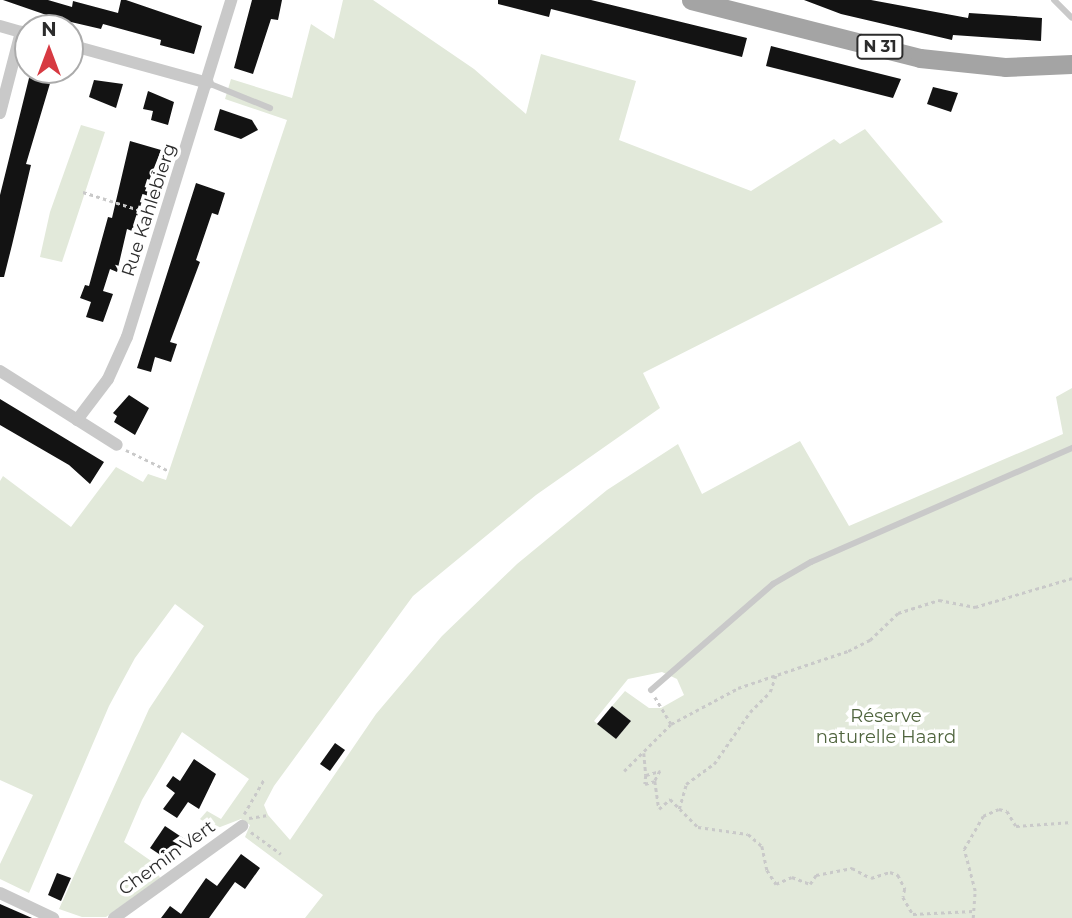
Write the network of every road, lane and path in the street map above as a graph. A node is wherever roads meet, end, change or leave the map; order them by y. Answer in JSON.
{"nodes":[{"id":1,"x":231,"y":0,"type":"edge"},
{"id":2,"x":691,"y":0,"type":"edge"},
{"id":3,"x":1054,"y":0,"type":"edge"},
{"id":4,"x":1072,"y":18,"type":"edge"},
{"id":5,"x":84,"y":49,"type":"edge"},
{"id":6,"x":1072,"y":64,"type":"edge"},
{"id":7,"x":14,"y":69,"type":"edge"},
{"id":8,"x":208,"y":83,"type":"junction"},
{"id":9,"x":270,"y":108,"type":"dead end"},
{"id":10,"x":0,"y":114,"type":"edge"},
{"id":11,"x":83,"y":192,"type":"dead end"},
{"id":12,"x":165,"y":219,"type":"junction"},
{"id":13,"x":0,"y":371,"type":"edge"},
{"id":14,"x":77,"y":420,"type":"junction"},
{"id":15,"x":117,"y":445,"type":"joint"},
{"id":16,"x":1072,"y":448,"type":"edge"},
{"id":17,"x":169,"y":471,"type":"dead end"},
{"id":18,"x":1072,"y":579,"type":"edge"},
{"id":19,"x":776,"y":675,"type":"junction"},
{"id":20,"x":651,"y":690,"type":"joint"},
{"id":21,"x":671,"y":724,"type":"junction"},
{"id":22,"x":643,"y":751,"type":"junction"},
{"id":23,"x":624,"y":771,"type":"dead end"},
{"id":24,"x":646,"y":775,"type":"junction"},
{"id":25,"x":264,"y":780,"type":"dead end"},
{"id":26,"x":655,"y":781,"type":"junction"},
{"id":27,"x":679,"y":808,"type":"junction"},
{"id":28,"x":268,"y":815,"type":"dead end"},
{"id":29,"x":1072,"y":822,"type":"edge"},
{"id":30,"x":242,"y":825,"type":"junction"},
{"id":31,"x":281,"y":854,"type":"dead end"},
{"id":32,"x":0,"y":893,"type":"edge"},
{"id":33,"x":973,"y":911,"type":"junction"},
{"id":34,"x":53,"y":918,"type":"edge"},
{"id":35,"x":114,"y":918,"type":"edge"},
{"id":36,"x":973,"y":918,"type":"edge"}],
"edges":[{"from":1,"to":8,"type":"street","name":"Rue Kahlebierg"},
{"from":2,"to":6,"type":"main road","number":"N 31"},
{"from":3,"to":4,"type":"lane"},
{"from":5,"to":8,"type":"street"},
{"from":7,"to":10,"type":"street"},
{"from":8,"to":9,"type":"lane"},
{"from":8,"to":12,"type":"street","name":"Rue Kahlebierg"},
{"from":11,"to":12,"type":"path"},
{"from":12,"to":14,"type":"street","name":"Rue Kahlebierg"},
{"from":13,"to":14,"type":"street"},
{"from":14,"to":15,"type":"street"},
{"from":15,"to":17,"type":"path"},
{"from":16,"to":20,"type":"lane"},
{"from":18,"to":19,"type":"path"},
{"from":19,"to":21,"type":"path"},
{"from":19,"to":27,"type":"path"},
{"from":20,"to":21,"type":"path"},
{"from":21,"to":22,"type":"path"},
{"from":22,"to":23,"type":"path"},
{"from":22,"to":24,"type":"path"},
{"from":24,"to":26,"type":"path"},
{"from":24,"to":26,"type":"path"},
{"from":25,"to":30,"type":"path"},
{"from":26,"to":27,"type":"path"},
{"from":27,"to":33,"type":"path"},
{"from":28,"to":30,"type":"path"},
{"from":29,"to":33,"type":"path"},
{"from":30,"to":31,"type":"path"},
{"from":30,"to":35,"type":"street","name":"Chemin Vert"},
{"from":32,"to":34,"type":"street"},
{"from":33,"to":36,"type":"path"}]}
